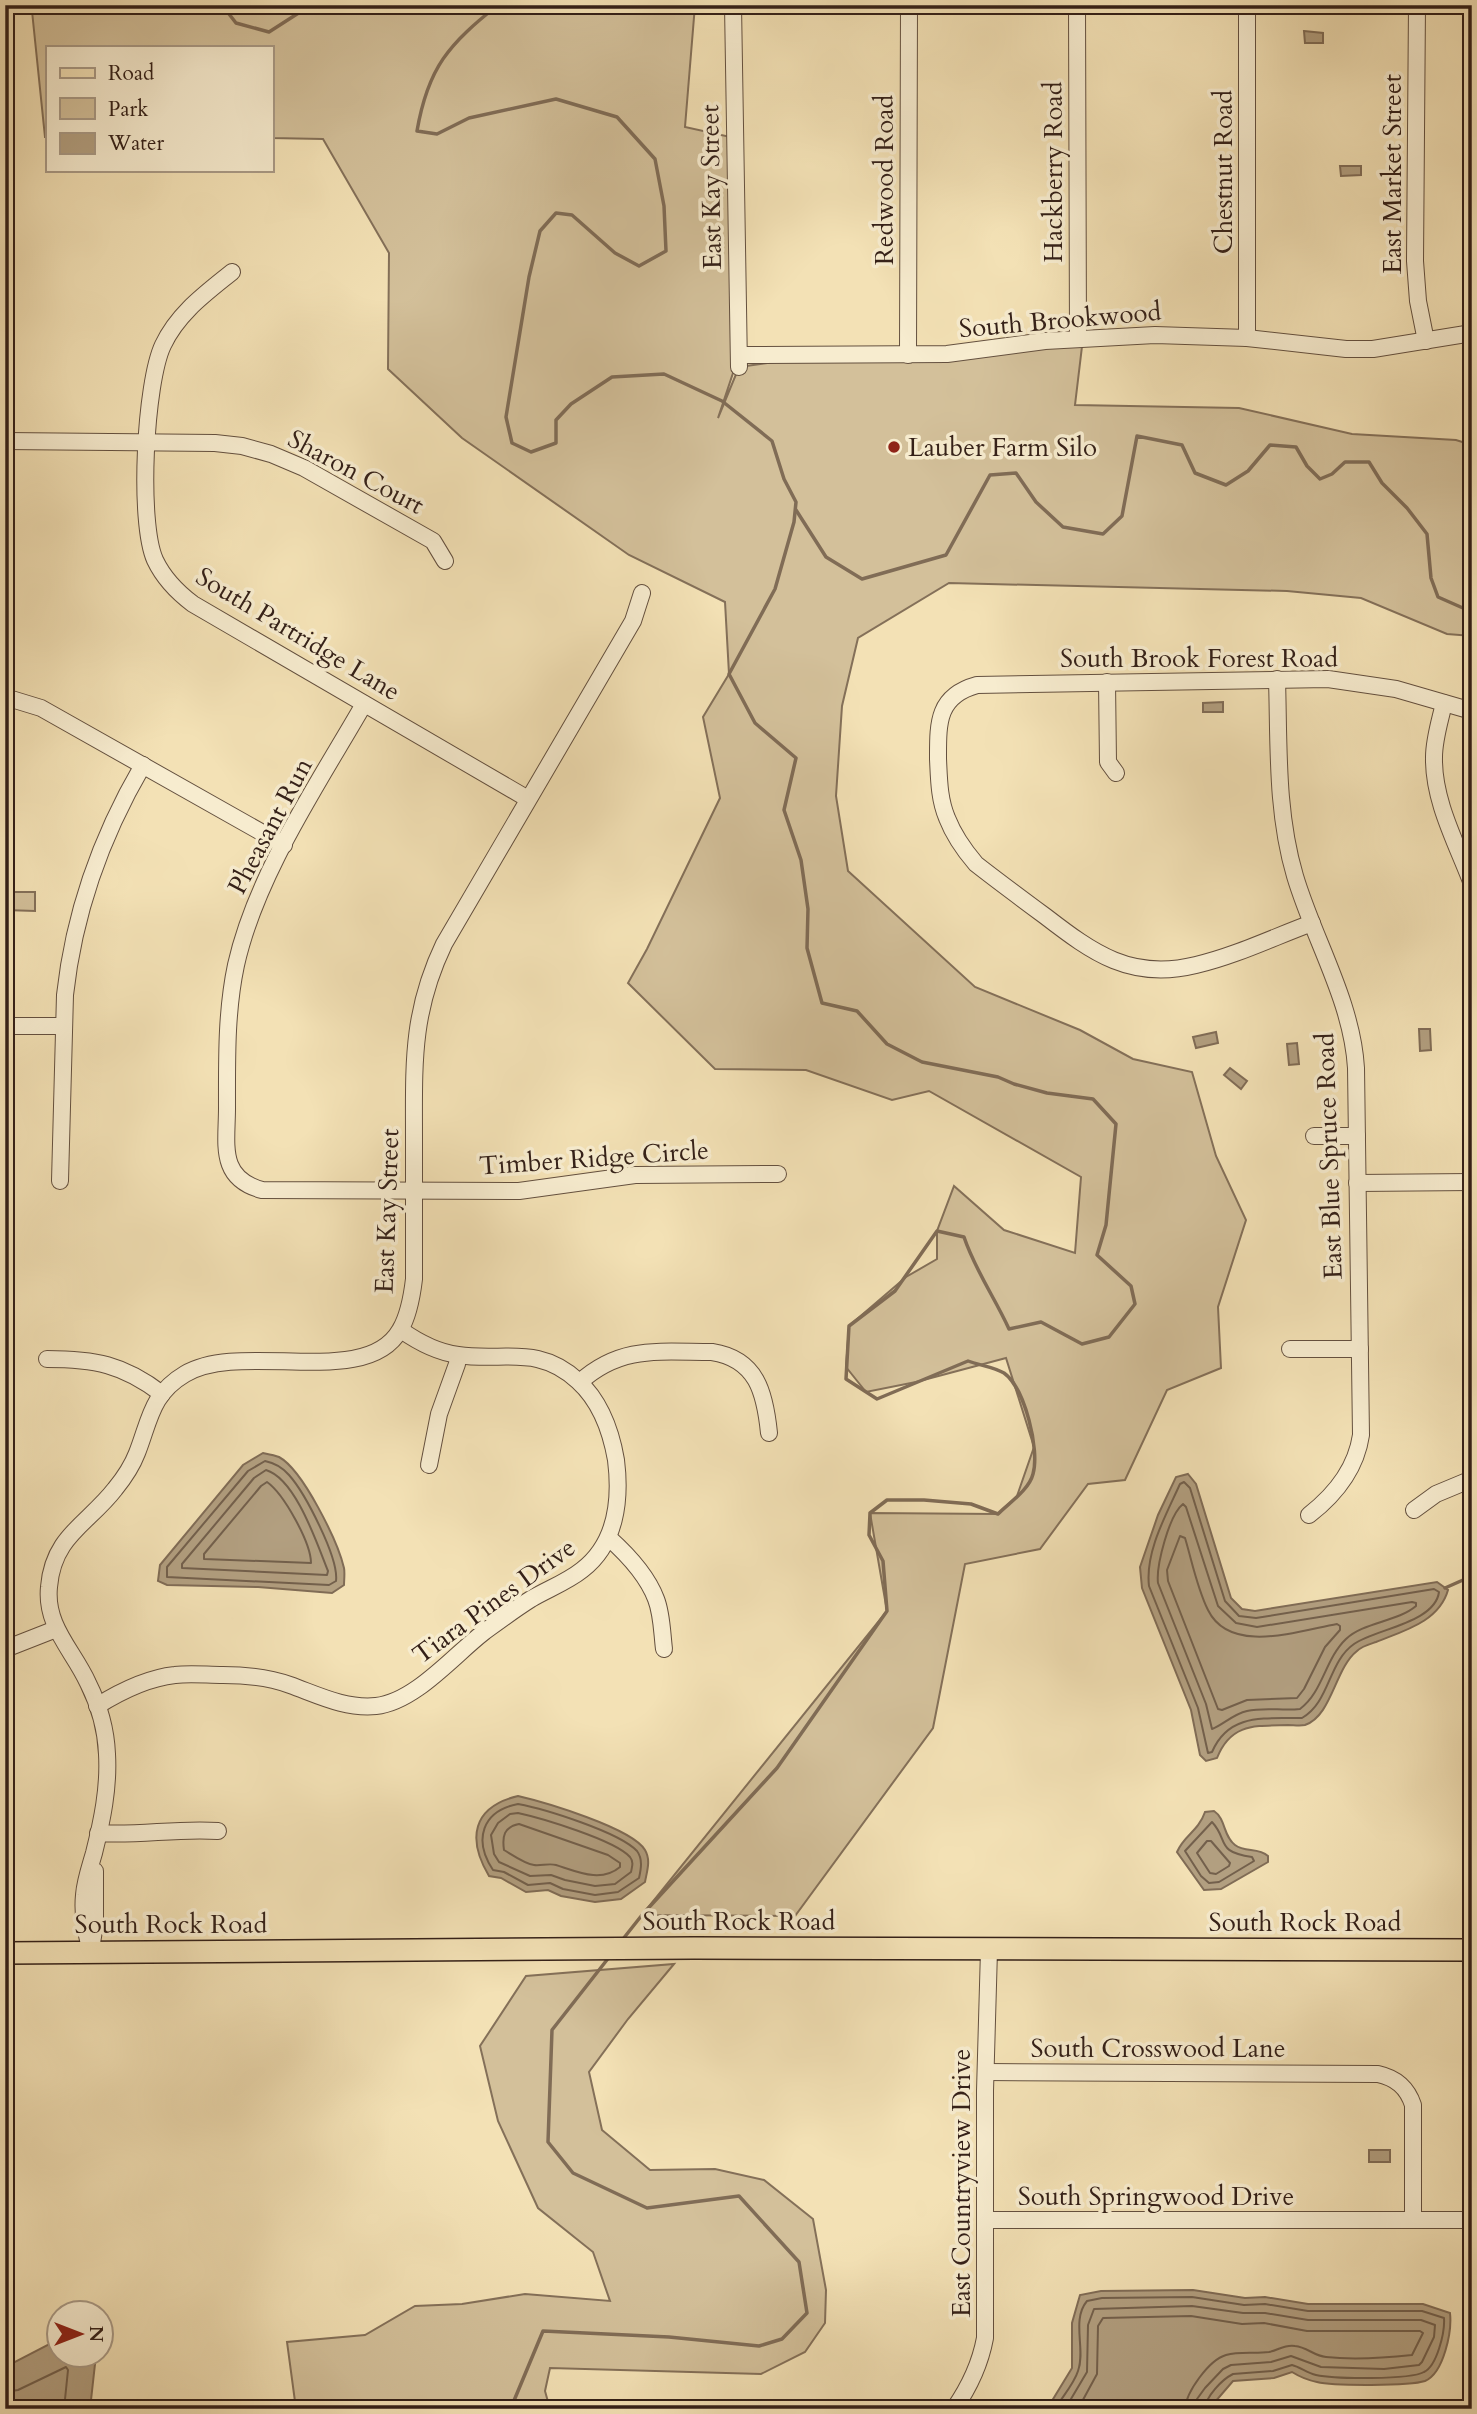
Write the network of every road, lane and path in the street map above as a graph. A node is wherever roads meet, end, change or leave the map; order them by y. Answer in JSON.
{"nodes":[{"id":1,"x":733,"y":5,"type":"edge"},
{"id":2,"x":909,"y":5,"type":"edge"},
{"id":3,"x":1077,"y":5,"type":"edge"},
{"id":4,"x":1247,"y":5,"type":"edge"},
{"id":5,"x":1417,"y":5,"type":"edge"},
{"id":6,"x":232,"y":272,"type":"dead end"},
{"id":7,"x":1472,"y":333,"type":"edge"},
{"id":8,"x":1247,"y":338,"type":"junction"},
{"id":9,"x":1078,"y":339,"type":"junction"},
{"id":10,"x":1426,"y":341,"type":"junction"},
{"id":11,"x":908,"y":355,"type":"junction"},
{"id":12,"x":739,"y":361,"type":"joint"},
{"id":13,"x":5,"y":441,"type":"edge"},
{"id":14,"x":147,"y":442,"type":"junction"},
{"id":15,"x":445,"y":561,"type":"dead end"},
{"id":16,"x":642,"y":593,"type":"dead end"},
{"id":17,"x":1276,"y":679,"type":"junction"},
{"id":18,"x":1107,"y":682,"type":"junction"},
{"id":19,"x":5,"y":697,"type":"edge"},
{"id":20,"x":1444,"y":703,"type":"junction"},
{"id":21,"x":364,"y":704,"type":"junction"},
{"id":22,"x":1472,"y":711,"type":"edge"},
{"id":23,"x":143,"y":765,"type":"junction"},
{"id":24,"x":1116,"y":773,"type":"dead end"},
{"id":25,"x":528,"y":799,"type":"junction"},
{"id":26,"x":284,"y":845,"type":"junction"},
{"id":27,"x":1472,"y":884,"type":"edge"},
{"id":28,"x":1312,"y":923,"type":"junction"},
{"id":29,"x":5,"y":1026,"type":"edge"},
{"id":30,"x":64,"y":1026,"type":"junction"},
{"id":31,"x":1314,"y":1136,"type":"dead end"},
{"id":32,"x":1357,"y":1136,"type":"junction"},
{"id":33,"x":778,"y":1174,"type":"dead end"},
{"id":34,"x":60,"y":1181,"type":"dead end"},
{"id":35,"x":242,"y":1181,"type":"joint"},
{"id":36,"x":1472,"y":1182,"type":"edge"},
{"id":37,"x":1357,"y":1183,"type":"junction"},
{"id":38,"x":414,"y":1191,"type":"junction"},
{"id":39,"x":401,"y":1330,"type":"junction"},
{"id":40,"x":1290,"y":1349,"type":"dead end"},
{"id":41,"x":1360,"y":1349,"type":"junction"},
{"id":42,"x":458,"y":1356,"type":"junction"},
{"id":43,"x":47,"y":1359,"type":"dead end"},
{"id":44,"x":579,"y":1382,"type":"junction"},
{"id":45,"x":162,"y":1394,"type":"junction"},
{"id":46,"x":769,"y":1433,"type":"dead end"},
{"id":47,"x":429,"y":1465,"type":"dead end"},
{"id":48,"x":1472,"y":1479,"type":"edge"},
{"id":49,"x":1414,"y":1510,"type":"dead end"},
{"id":50,"x":1309,"y":1514,"type":"dead end"},
{"id":51,"x":609,"y":1538,"type":"junction"},
{"id":52,"x":56,"y":1629,"type":"junction"},
{"id":53,"x":664,"y":1649,"type":"dead end"},
{"id":54,"x":5,"y":1650,"type":"edge"},
{"id":55,"x":97,"y":1706,"type":"junction"},
{"id":56,"x":218,"y":1831,"type":"dead end"},
{"id":57,"x":98,"y":1833,"type":"junction"},
{"id":58,"x":989,"y":1950,"type":"junction"},
{"id":59,"x":1472,"y":1950,"type":"edge"},
{"id":60,"x":90,"y":1952,"type":"junction"},
{"id":61,"x":5,"y":1953,"type":"edge"},
{"id":62,"x":986,"y":2072,"type":"junction"},
{"id":63,"x":985,"y":2220,"type":"junction"},
{"id":64,"x":1413,"y":2220,"type":"junction"},
{"id":65,"x":1472,"y":2220,"type":"edge"},
{"id":66,"x":954,"y":2409,"type":"edge"}],
"edges":[{"from":1,"to":12,"type":"street","name":"East Kay Street"},
{"from":2,"to":11,"type":"street","name":"Redwood Road"},
{"from":3,"to":9,"type":"street","name":"Hackberry Road"},
{"from":4,"to":8,"type":"street","name":"Chestnut Road"},
{"from":5,"to":10,"type":"street","name":"East Market Street"},
{"from":6,"to":14,"type":"street","name":"South Partridge Lane"},
{"from":7,"to":10,"type":"street","name":"South Brookwood"},
{"from":8,"to":9,"type":"street","name":"South Brookwood"},
{"from":8,"to":10,"type":"street","name":"South Brookwood"},
{"from":9,"to":11,"type":"street","name":"South Brookwood"},
{"from":11,"to":12,"type":"street","name":"South Brookwood"},
{"from":13,"to":14,"type":"street","name":"Sharon Court"},
{"from":14,"to":15,"type":"street","name":"Sharon Court"},
{"from":14,"to":21,"type":"street","name":"South Partridge Lane"},
{"from":16,"to":25,"type":"street","name":"East Kay Street"},
{"from":17,"to":18,"type":"street","name":"South Brook Forest Road"},
{"from":17,"to":20,"type":"street","name":"South Brook Forest Road"},
{"from":17,"to":28,"type":"street","name":"East Blue Spruce Road"},
{"from":18,"to":24,"type":"street"},
{"from":18,"to":28,"type":"street","name":"South Brook Forest Road"},
{"from":19,"to":23,"type":"street"},
{"from":20,"to":22,"type":"street","name":"South Brook Forest Road"},
{"from":20,"to":27,"type":"street"},
{"from":21,"to":25,"type":"street","name":"South Partridge Lane"},
{"from":21,"to":26,"type":"street","name":"Pheasant Run"},
{"from":23,"to":26,"type":"street"},
{"from":23,"to":30,"type":"street"},
{"from":25,"to":38,"type":"street","name":"East Kay Street"},
{"from":26,"to":35,"type":"street","name":"Pheasant Run"},
{"from":28,"to":32,"type":"street","name":"East Blue Spruce Road"},
{"from":29,"to":30,"type":"street"},
{"from":30,"to":34,"type":"street"},
{"from":31,"to":32,"type":"street"},
{"from":32,"to":37,"type":"street","name":"East Blue Spruce Road"},
{"from":33,"to":38,"type":"street","name":"Timber Ridge Circle"},
{"from":35,"to":38,"type":"street","name":"Timber Ridge Circle"},
{"from":36,"to":37,"type":"street"},
{"from":37,"to":41,"type":"street","name":"East Blue Spruce Road"},
{"from":38,"to":39,"type":"street","name":"East Kay Street"},
{"from":39,"to":42,"type":"street","name":"Tiara Pines Drive"},
{"from":39,"to":45,"type":"street","name":"East Kay Street"},
{"from":40,"to":41,"type":"street"},
{"from":41,"to":50,"type":"street","name":"East Blue Spruce Road"},
{"from":42,"to":44,"type":"street","name":"Tiara Pines Drive"},
{"from":42,"to":47,"type":"street"},
{"from":43,"to":45,"type":"street"},
{"from":44,"to":46,"type":"street"},
{"from":44,"to":51,"type":"street","name":"Tiara Pines Drive"},
{"from":45,"to":52,"type":"street","name":"East Kay Street"},
{"from":48,"to":49,"type":"street"},
{"from":51,"to":53,"type":"street"},
{"from":51,"to":55,"type":"street","name":"Tiara Pines Drive"},
{"from":52,"to":54,"type":"street"},
{"from":52,"to":55,"type":"street","name":"East Kay Street"},
{"from":55,"to":57,"type":"street","name":"East Kay Street"},
{"from":56,"to":57,"type":"street"},
{"from":57,"to":60,"type":"street","name":"East Kay Street"},
{"from":58,"to":59,"type":"main road","name":"South Rock Road"},
{"from":58,"to":60,"type":"main road","name":"South Rock Road"},
{"from":58,"to":62,"type":"street","name":"East Countryview Drive"},
{"from":60,"to":61,"type":"main road","name":"South Rock Road"},
{"from":62,"to":63,"type":"street","name":"East Countryview Drive"},
{"from":62,"to":64,"type":"street","name":"South Crosswood Lane"},
{"from":63,"to":64,"type":"street","name":"South Springwood Drive"},
{"from":63,"to":66,"type":"street","name":"East Countryview Drive"},
{"from":64,"to":65,"type":"street","name":"South Springwood Drive"}]}
